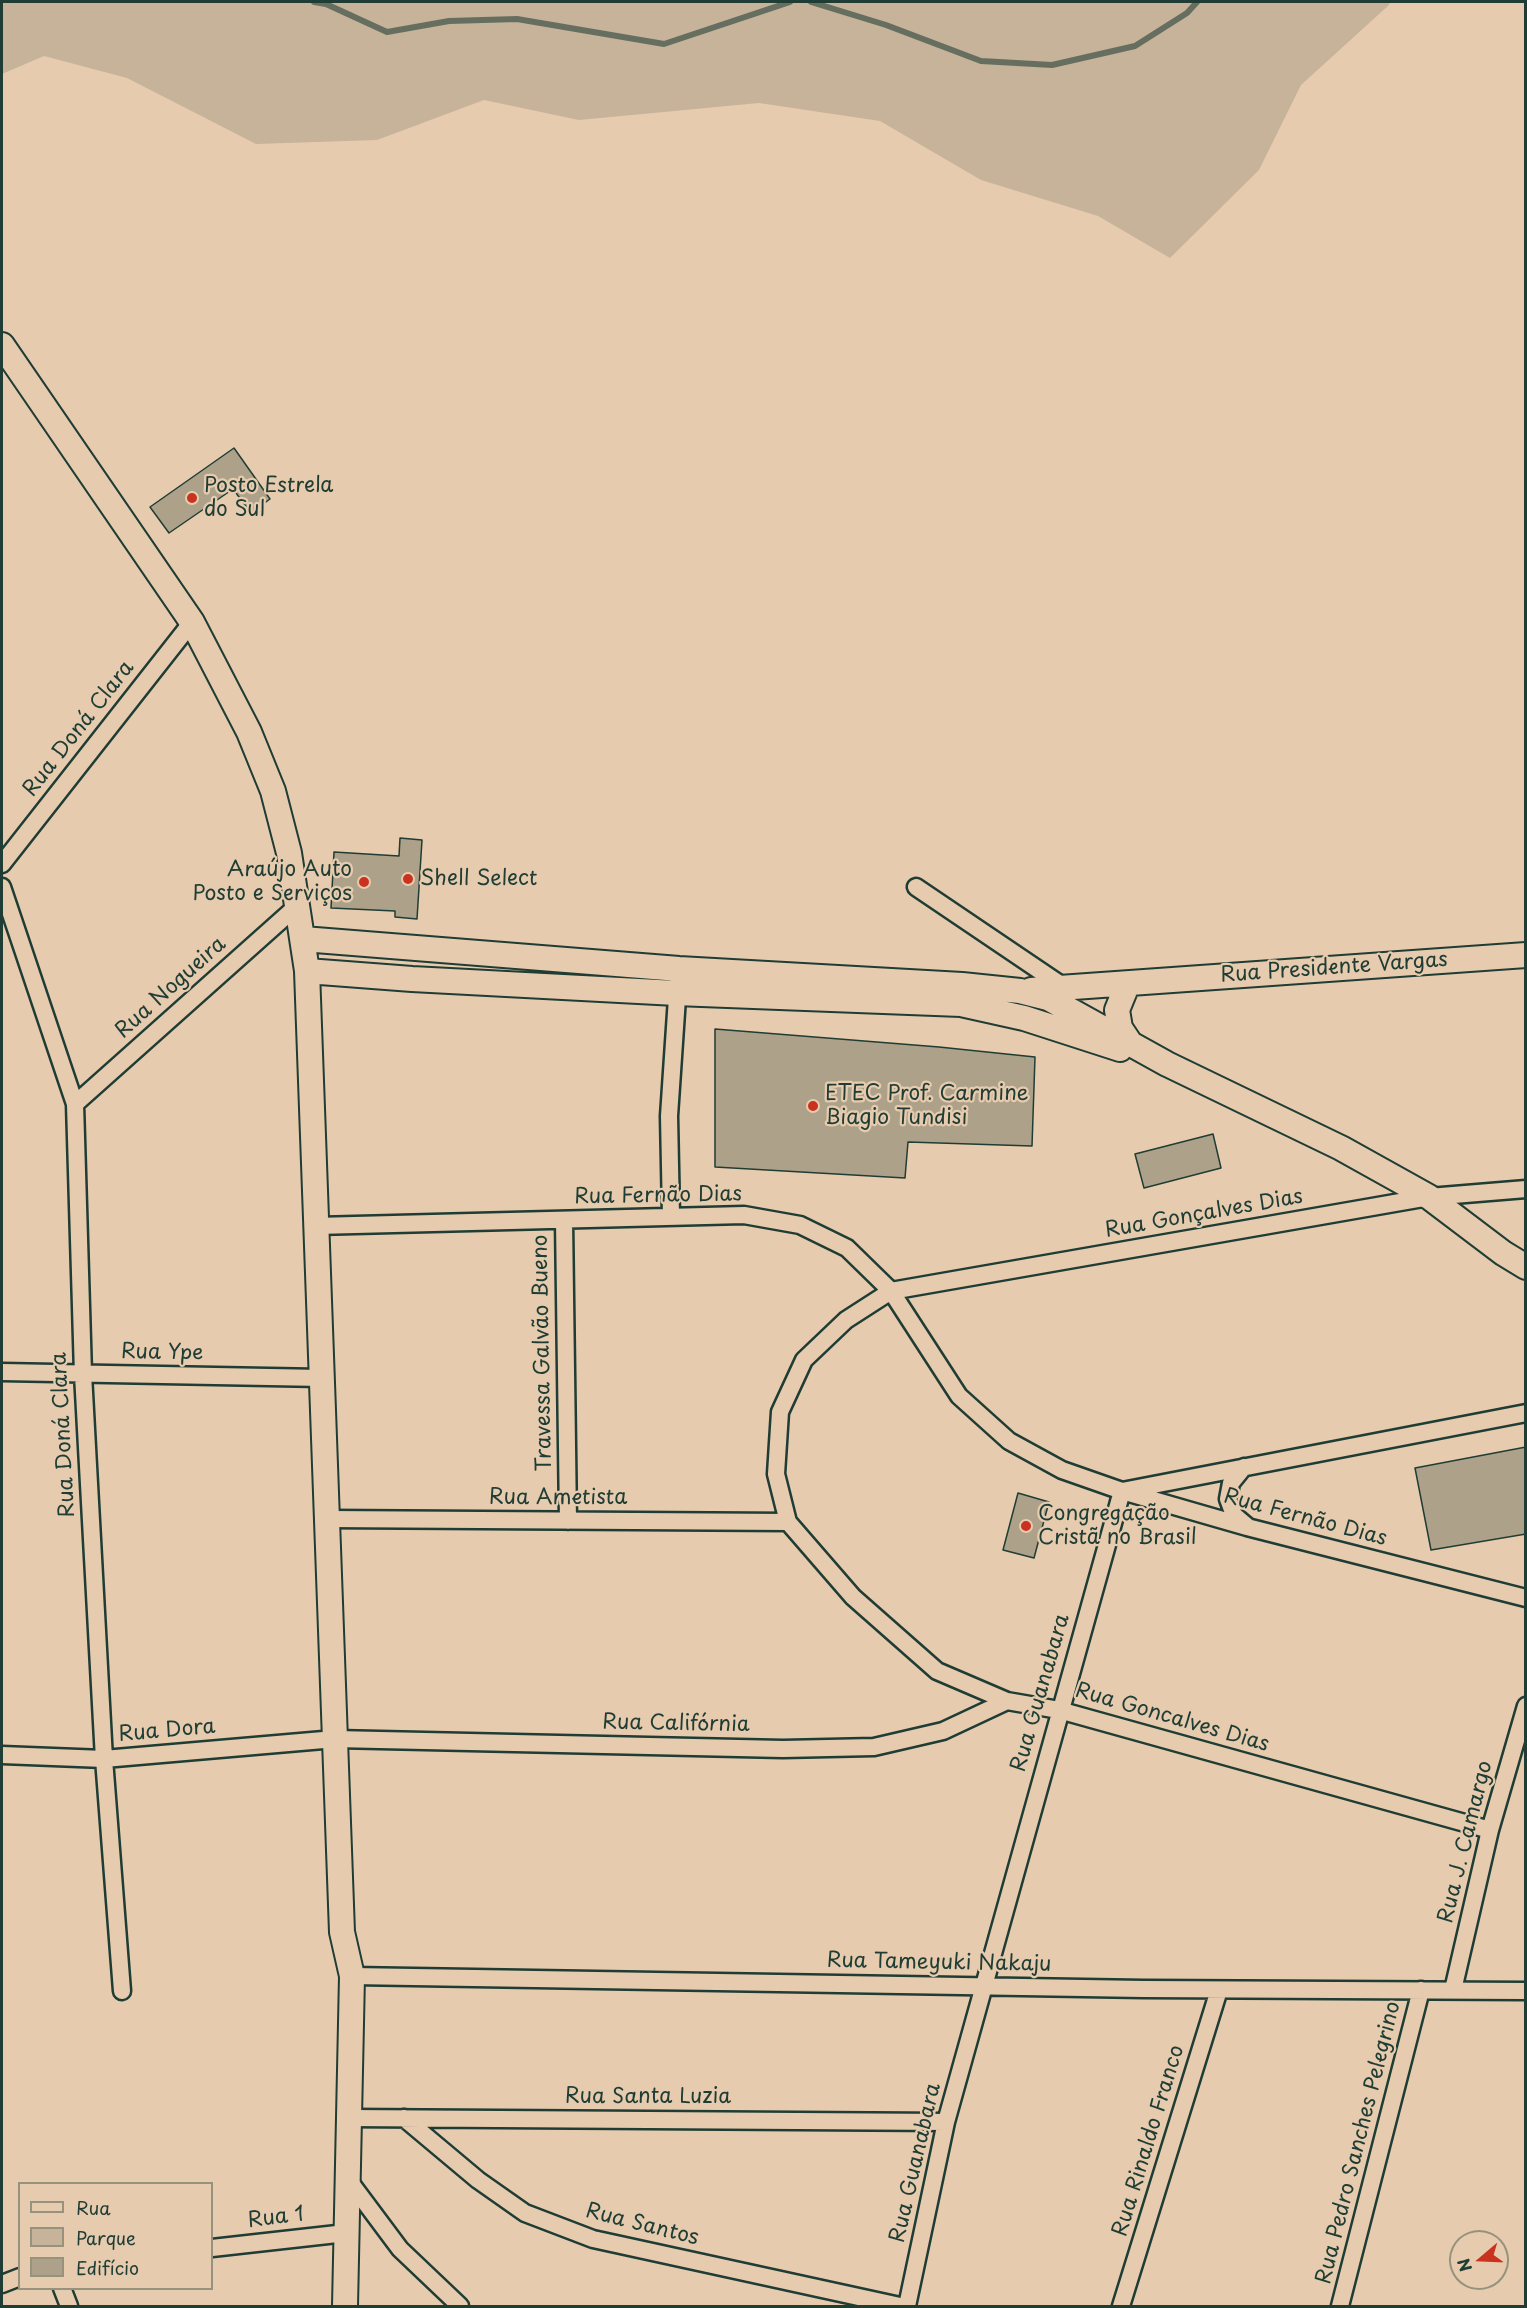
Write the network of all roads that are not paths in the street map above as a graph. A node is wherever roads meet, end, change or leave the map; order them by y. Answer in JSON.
{"nodes":[{"id":1,"x":2,"y":345,"type":"edge"},
{"id":2,"x":192,"y":622,"type":"junction"},
{"id":3,"x":2,"y":864,"type":"edge"},
{"id":4,"x":2,"y":887,"type":"edge"},
{"id":5,"x":916,"y":887,"type":"dead end"},
{"id":6,"x":297,"y":906,"type":"junction"},
{"id":7,"x":303,"y":939,"type":"junction"},
{"id":8,"x":1521,"y":951,"type":"edge"},
{"id":9,"x":680,"y":969,"type":"junction"},
{"id":10,"x":307,"y":971,"type":"junction"},
{"id":11,"x":1134,"y":985,"type":"junction"},
{"id":12,"x":1064,"y":987,"type":"junction"},
{"id":13,"x":1020,"y":991,"type":"junction"},
{"id":14,"x":676,"y":993,"type":"junction"},
{"id":15,"x":1074,"y":1011,"type":"junction"},
{"id":16,"x":1024,"y":1018,"type":"junction"},
{"id":17,"x":1130,"y":1043,"type":"junction"},
{"id":18,"x":1167,"y":1064,"type":"junction"},
{"id":19,"x":75,"y":1104,"type":"junction"},
{"id":20,"x":1526,"y":1189,"type":"edge"},
{"id":21,"x":1429,"y":1197,"type":"junction"},
{"id":22,"x":671,"y":1216,"type":"junction"},
{"id":23,"x":564,"y":1220,"type":"junction"},
{"id":24,"x":316,"y":1226,"type":"junction"},
{"id":25,"x":1526,"y":1267,"type":"edge"},
{"id":26,"x":891,"y":1291,"type":"junction"},
{"id":27,"x":2,"y":1372,"type":"edge"},
{"id":28,"x":83,"y":1374,"type":"junction"},
{"id":29,"x":322,"y":1378,"type":"junction"},
{"id":30,"x":1526,"y":1413,"type":"edge"},
{"id":31,"x":1244,"y":1467,"type":"junction"},
{"id":32,"x":1122,"y":1491,"type":"junction"},
{"id":33,"x":327,"y":1519,"type":"junction"},
{"id":34,"x":568,"y":1521,"type":"junction"},
{"id":35,"x":788,"y":1522,"type":"junction"},
{"id":36,"x":1247,"y":1527,"type":"junction"},
{"id":37,"x":1526,"y":1598,"type":"edge"},
{"id":38,"x":1007,"y":1701,"type":"junction"},
{"id":39,"x":1526,"y":1706,"type":"edge"},
{"id":40,"x":1059,"y":1710,"type":"junction"},
{"id":41,"x":335,"y":1738,"type":"junction"},
{"id":42,"x":2,"y":1755,"type":"edge"},
{"id":43,"x":104,"y":1759,"type":"junction"},
{"id":44,"x":1490,"y":1830,"type":"junction"},
{"id":45,"x":351,"y":1976,"type":"junction"},
{"id":46,"x":983,"y":1985,"type":"junction"},
{"id":47,"x":1219,"y":1990,"type":"junction"},
{"id":48,"x":1421,"y":1990,"type":"junction"},
{"id":49,"x":1453,"y":1990,"type":"junction"},
{"id":50,"x":122,"y":1991,"type":"dead end"},
{"id":51,"x":1526,"y":1991,"type":"edge"},
{"id":52,"x":349,"y":2118,"type":"junction"},
{"id":53,"x":404,"y":2118,"type":"junction"},
{"id":54,"x":946,"y":2122,"type":"junction"},
{"id":55,"x":347,"y":2178,"type":"junction"},
{"id":56,"x":346,"y":2233,"type":"junction"},
{"id":57,"x":213,"y":2248,"type":"edge"},
{"id":58,"x":18,"y":2278,"type":"edge"},
{"id":59,"x":2,"y":2284,"type":"edge"},
{"id":60,"x":62,"y":2290,"type":"edge"},
{"id":61,"x":69,"y":2307,"type":"edge"},
{"id":62,"x":345,"y":2307,"type":"edge"},
{"id":63,"x":460,"y":2307,"type":"edge"},
{"id":64,"x":900,"y":2307,"type":"edge"},
{"id":65,"x":907,"y":2307,"type":"edge"},
{"id":66,"x":1121,"y":2307,"type":"edge"},
{"id":67,"x":1340,"y":2307,"type":"edge"}],
"edges":[{"from":1,"to":2,"type":"main road"},
{"from":2,"to":3,"type":"street","name":"Rua Doná Clara"},
{"from":2,"to":6,"type":"main road"},
{"from":4,"to":19,"type":"street","name":"Rua Doná Clara"},
{"from":5,"to":12,"type":"street"},
{"from":6,"to":7,"type":"main road"},
{"from":6,"to":19,"type":"street","name":"Rua Nogueira"},
{"from":7,"to":9,"type":"main road"},
{"from":7,"to":10,"type":"main road"},
{"from":8,"to":11,"type":"main road","name":"Rua Presidente Vargas"},
{"from":9,"to":13,"type":"main road"},
{"from":9,"to":14,"type":"street"},
{"from":10,"to":14,"type":"main road"},
{"from":10,"to":24,"type":"main road"},
{"from":11,"to":12,"type":"main road","name":"Rua Presidente Vargas"},
{"from":11,"to":15,"type":"main road"},
{"from":11,"to":17,"type":"main road"},
{"from":12,"to":13,"type":"main road","name":"Rua Presidente Vargas"},
{"from":13,"to":15,"type":"main road"},
{"from":14,"to":16,"type":"main road"},
{"from":14,"to":22,"type":"street"},
{"from":15,"to":16,"type":"main road"},
{"from":15,"to":17,"type":"main road"},
{"from":16,"to":18,"type":"main road"},
{"from":17,"to":18,"type":"main road"},
{"from":18,"to":21,"type":"main road"},
{"from":19,"to":28,"type":"street","name":"Rua Doná Clara"},
{"from":20,"to":21,"type":"street","name":"Rua Gonçalves Dias"},
{"from":21,"to":25,"type":"main road"},
{"from":21,"to":26,"type":"street","name":"Rua Gonçalves Dias"},
{"from":22,"to":23,"type":"street","name":"Rua Fernão Dias"},
{"from":22,"to":26,"type":"street","name":"Rua Fernão Dias"},
{"from":23,"to":24,"type":"street","name":"Rua Fernão Dias"},
{"from":23,"to":34,"type":"street","name":"Travessa Galvão Bueno"},
{"from":24,"to":29,"type":"main road"},
{"from":26,"to":32,"type":"street","name":"Rua Fernão Dias"},
{"from":26,"to":35,"type":"street","name":"Rua Goncalves Dias"},
{"from":27,"to":28,"type":"street","name":"Rua Ype"},
{"from":28,"to":29,"type":"street","name":"Rua Ype"},
{"from":28,"to":43,"type":"street","name":"Rua Doná Clara"},
{"from":29,"to":33,"type":"main road"},
{"from":30,"to":31,"type":"street"},
{"from":31,"to":32,"type":"street"},
{"from":31,"to":36,"type":"street"},
{"from":32,"to":36,"type":"street","name":"Rua Fernão Dias"},
{"from":32,"to":40,"type":"street","name":"Rua Guanabara"},
{"from":33,"to":34,"type":"street","name":"Rua Ametista"},
{"from":33,"to":41,"type":"main road"},
{"from":34,"to":35,"type":"street","name":"Rua Ametista"},
{"from":35,"to":38,"type":"street","name":"Rua Goncalves Dias"},
{"from":36,"to":37,"type":"street","name":"Rua Fernão Dias"},
{"from":38,"to":40,"type":"street","name":"Rua Goncalves Dias"},
{"from":38,"to":41,"type":"street","name":"Rua Califórnia"},
{"from":39,"to":44,"type":"street","name":"Rua J. Camargo"},
{"from":40,"to":44,"type":"street","name":"Rua Goncalves Dias"},
{"from":40,"to":46,"type":"street","name":"Rua Guanabara"},
{"from":41,"to":43,"type":"street","name":"Rua Dora"},
{"from":41,"to":45,"type":"main road"},
{"from":42,"to":43,"type":"street","name":"Rua Dora"},
{"from":43,"to":50,"type":"street","name":"Rua Doná Clara"},
{"from":44,"to":49,"type":"street","name":"Rua J. Camargo"},
{"from":45,"to":46,"type":"street","name":"Rua Tameyuki Nakaju"},
{"from":45,"to":52,"type":"main road"},
{"from":46,"to":47,"type":"street","name":"Rua Tameyuki Nakaju"},
{"from":46,"to":54,"type":"street","name":"Rua Guanabara"},
{"from":47,"to":48,"type":"street","name":"Rua Tameyuki Nakaju"},
{"from":47,"to":66,"type":"street","name":"Rua Rinaldo Franco"},
{"from":48,"to":49,"type":"street","name":"Rua Tameyuki Nakaju"},
{"from":48,"to":67,"type":"street","name":"Rua Pedro Sanches Pelegrino"},
{"from":49,"to":51,"type":"street","name":"Rua Tameyuki Nakaju"},
{"from":52,"to":53,"type":"street","name":"Rua Santa Luzia"},
{"from":52,"to":55,"type":"main road"},
{"from":53,"to":54,"type":"street","name":"Rua Santa Luzia"},
{"from":53,"to":64,"type":"street","name":"Rua Santos"},
{"from":54,"to":65,"type":"street","name":"Rua Guanabara"},
{"from":55,"to":56,"type":"main road"},
{"from":55,"to":63,"type":"street"},
{"from":56,"to":57,"type":"street","name":"Rua 1"},
{"from":56,"to":62,"type":"main road"},
{"from":58,"to":59,"type":"street"},
{"from":60,"to":61,"type":"street"}]}
